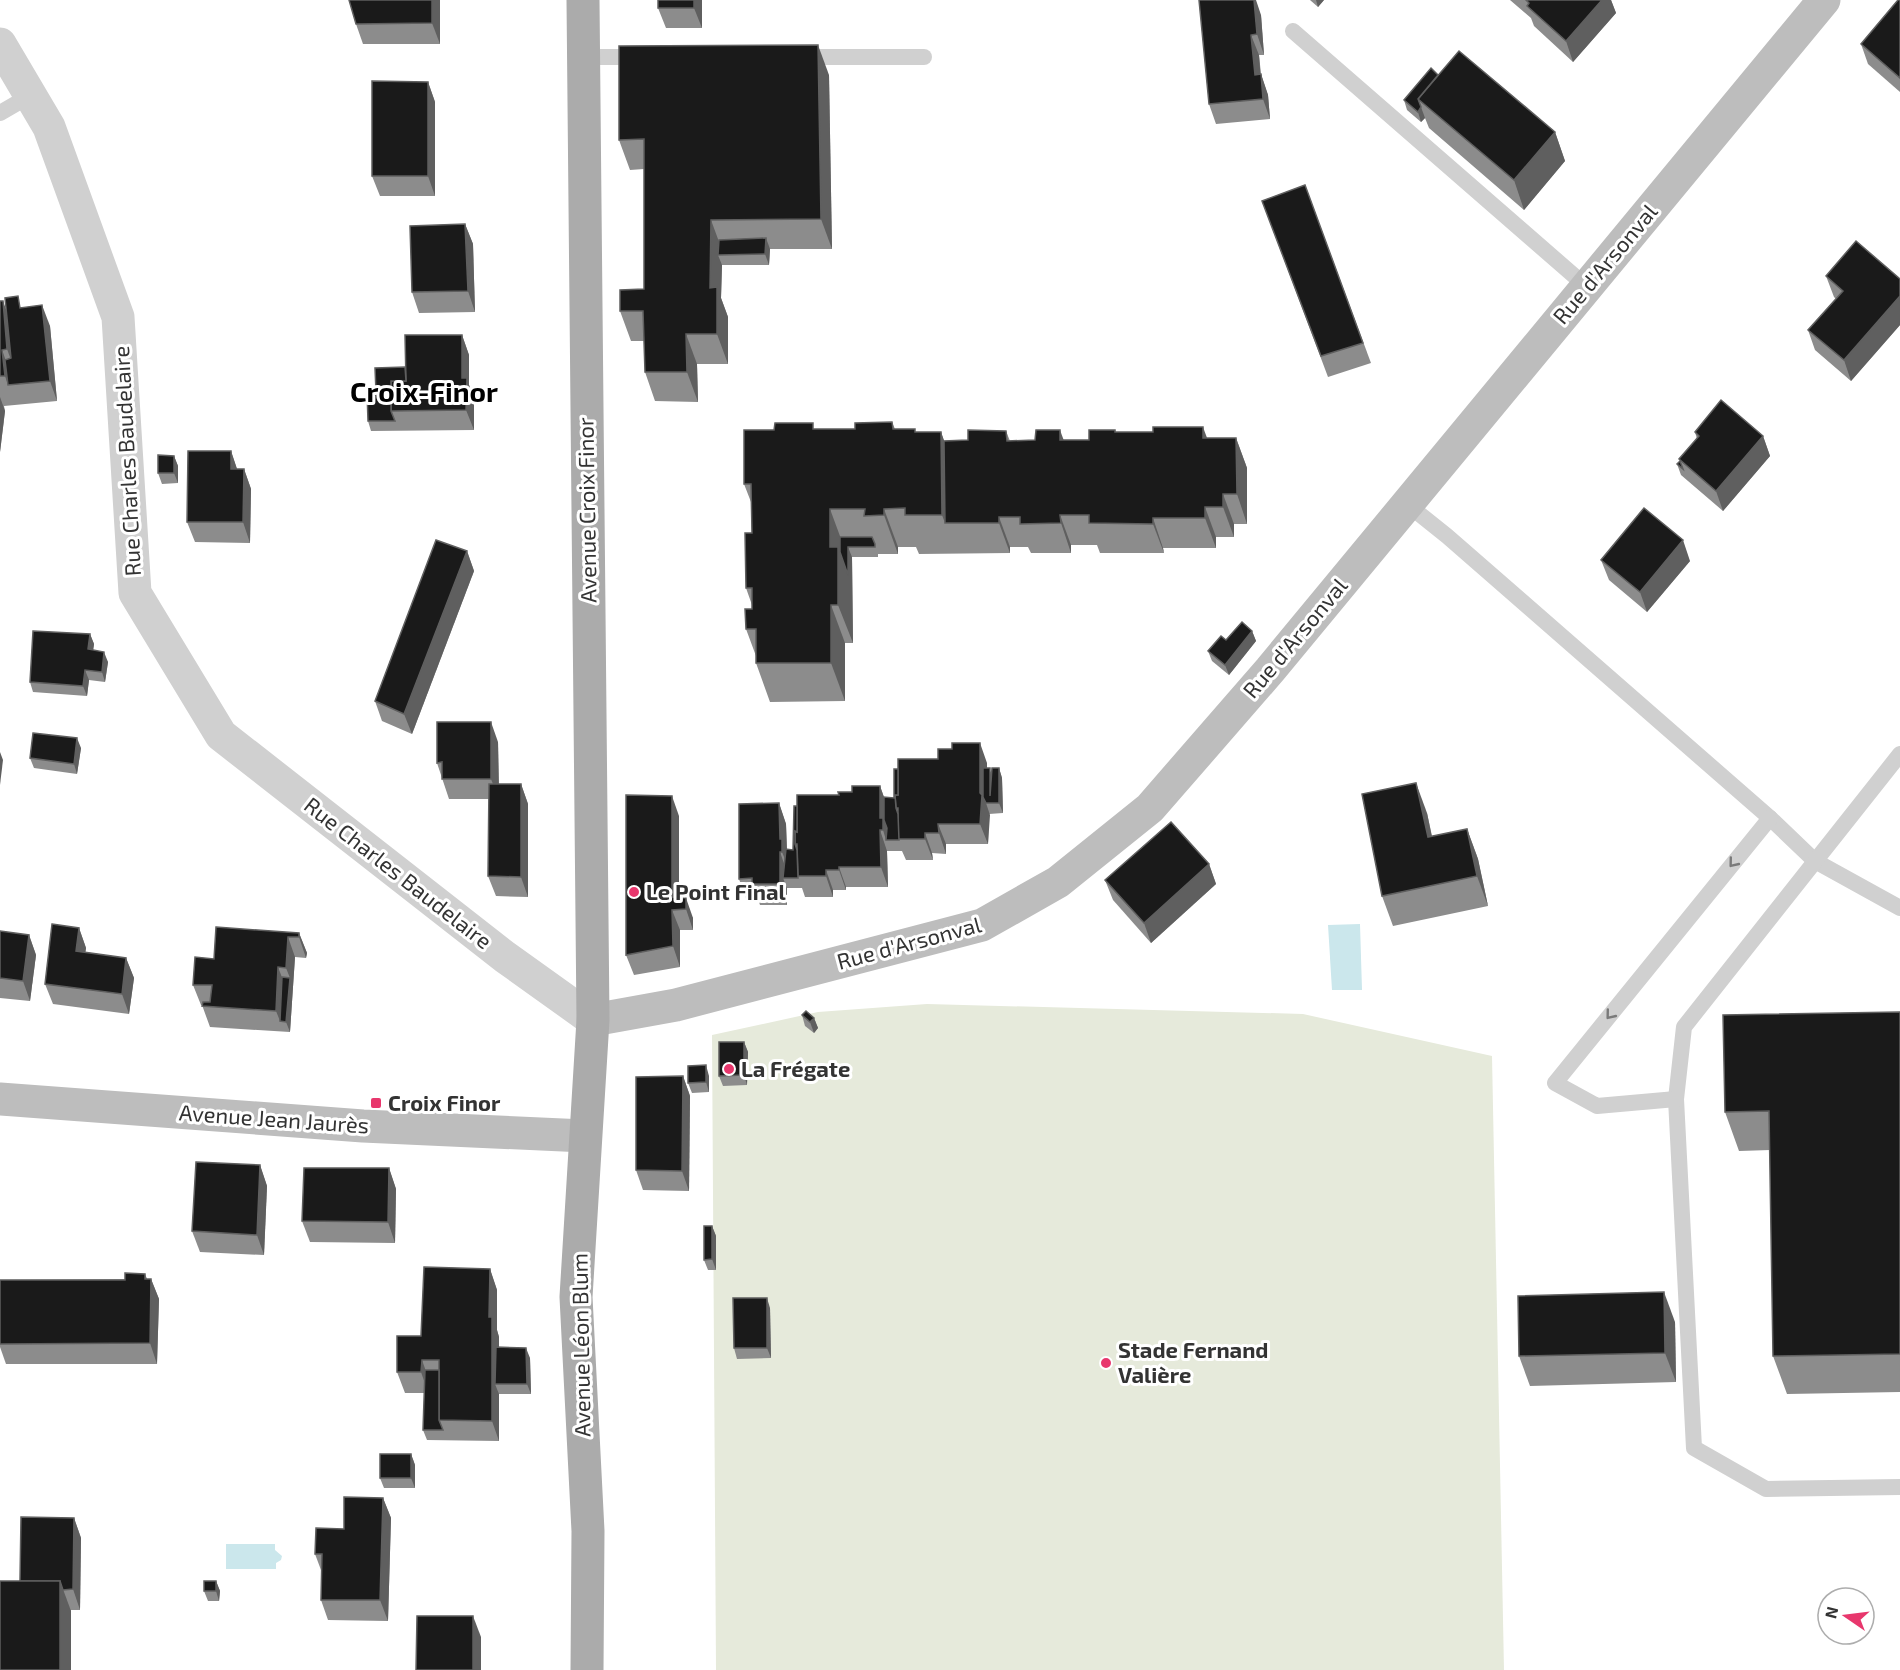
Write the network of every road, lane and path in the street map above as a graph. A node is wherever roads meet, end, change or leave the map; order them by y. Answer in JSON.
{"nodes":[{"id":1,"x":583,"y":0,"type":"edge"},
{"id":2,"x":1824,"y":0,"type":"edge"},
{"id":3,"x":1293,"y":32,"type":"dead end"},
{"id":4,"x":0,"y":44,"type":"edge"},
{"id":5,"x":583,"y":57,"type":"junction"},
{"id":6,"x":654,"y":57,"type":"edge"},
{"id":7,"x":783,"y":57,"type":"edge"},
{"id":8,"x":924,"y":57,"type":"dead end"},
{"id":9,"x":31,"y":95,"type":"junction"},
{"id":10,"x":0,"y":113,"type":"edge"},
{"id":11,"x":1587,"y":287,"type":"junction"},
{"id":12,"x":1407,"y":504,"type":"junction"},
{"id":13,"x":1900,"y":754,"type":"edge"},
{"id":14,"x":1770,"y":818,"type":"junction"},
{"id":15,"x":1815,"y":861,"type":"junction"},
{"id":16,"x":1900,"y":908,"type":"edge"},
{"id":17,"x":593,"y":1020,"type":"junction"},
{"id":18,"x":0,"y":1099,"type":"edge"},
{"id":19,"x":1676,"y":1099,"type":"junction"},
{"id":20,"x":585,"y":1136,"type":"junction"},
{"id":21,"x":1900,"y":1487,"type":"edge"},
{"id":22,"x":587,"y":1670,"type":"edge"}],
"edges":[{"from":1,"to":5,"type":"main road","name":"Avenue Croix Finor"},
{"from":2,"to":11,"type":"street","name":"Rue d'Arsonval"},
{"from":3,"to":11,"type":"lane"},
{"from":4,"to":9,"type":"street","name":"Rue Charles Baudelaire"},
{"from":5,"to":6,"type":"lane"},
{"from":5,"to":17,"type":"main road","name":"Avenue Croix Finor"},
{"from":7,"to":8,"type":"lane"},
{"from":9,"to":10,"type":"lane"},
{"from":9,"to":17,"type":"street","name":"Rue Charles Baudelaire"},
{"from":11,"to":12,"type":"street","name":"Rue d'Arsonval"},
{"from":12,"to":14,"type":"lane"},
{"from":12,"to":17,"type":"street","name":"Rue d'Arsonval"},
{"from":13,"to":15,"type":"lane"},
{"from":14,"to":15,"type":"lane"},
{"from":14,"to":19,"type":"lane","one_way":true},
{"from":15,"to":16,"type":"lane"},
{"from":15,"to":19,"type":"lane"},
{"from":17,"to":20,"type":"main road","name":"Avenue Léon Blum"},
{"from":18,"to":20,"type":"street","name":"Avenue Jean Jaurès"},
{"from":19,"to":21,"type":"lane"},
{"from":20,"to":22,"type":"main road","name":"Avenue Léon Blum"}]}
